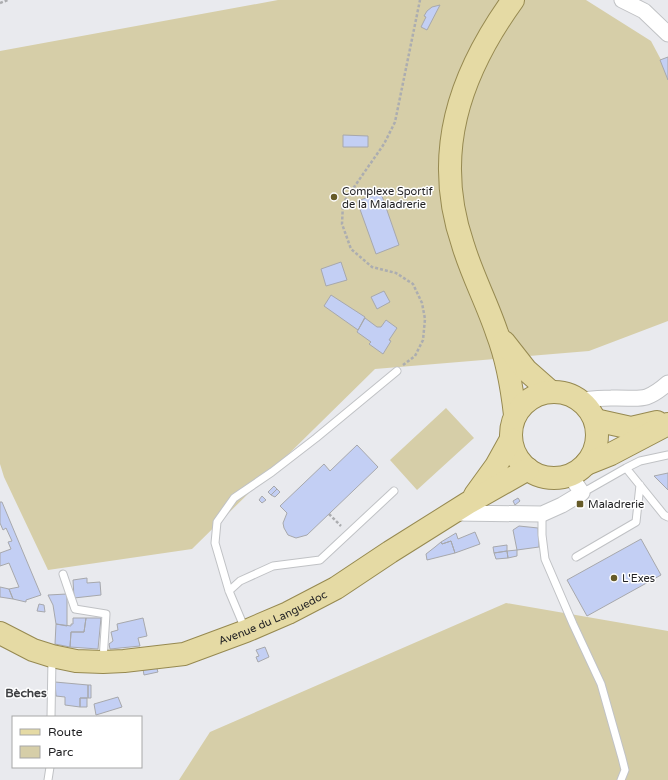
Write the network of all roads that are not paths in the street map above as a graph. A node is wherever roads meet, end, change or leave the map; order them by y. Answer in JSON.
{"nodes":[{"id":1,"x":622,"y":0,"type":"edge"},
{"id":2,"x":510,"y":4,"type":"edge"},
{"id":3,"x":668,"y":34,"type":"edge"},
{"id":4,"x":498,"y":333,"type":"junction"},
{"id":5,"x":397,"y":371,"type":"road end"},
{"id":6,"x":668,"y":383,"type":"edge"},
{"id":7,"x":551,"y":392,"type":"junction"},
{"id":8,"x":612,"y":398,"type":"junction"},
{"id":9,"x":589,"y":412,"type":"junction"},
{"id":10,"x":515,"y":415,"type":"junction"},
{"id":11,"x":668,"y":419,"type":"edge"},
{"id":12,"x":668,"y":424,"type":"edge"},
{"id":13,"x":511,"y":439,"type":"junction"},
{"id":14,"x":668,"y":455,"type":"edge"},
{"id":15,"x":626,"y":468,"type":"junction"},
{"id":16,"x":528,"y":469,"type":"junction"},
{"id":17,"x":578,"y":469,"type":"junction"},
{"id":18,"x":640,"y":485,"type":"junction"},
{"id":19,"x":394,"y":491,"type":"dead end"},
{"id":20,"x":582,"y":493,"type":"junction"},
{"id":21,"x":460,"y":508,"type":"junction"},
{"id":22,"x":542,"y":514,"type":"junction"},
{"id":23,"x":668,"y":517,"type":"edge"},
{"id":24,"x":576,"y":557,"type":"dead end"},
{"id":25,"x":63,"y":574,"type":"dead end"},
{"id":26,"x":229,"y":591,"type":"junction"},
{"id":27,"x":244,"y":626,"type":"junction"},
{"id":28,"x":0,"y":633,"type":"edge"},
{"id":29,"x":52,"y":656,"type":"junction"},
{"id":30,"x":103,"y":662,"type":"junction"},
{"id":31,"x":52,"y":716,"type":"edge"},
{"id":32,"x":50,"y":768,"type":"edge"},
{"id":33,"x":48,"y":780,"type":"edge"},
{"id":34,"x":621,"y":780,"type":"edge"}],
"edges":[{"from":1,"to":3,"type":"street"},
{"from":2,"to":4,"type":"main road"},
{"from":4,"to":7,"type":"main road"},
{"from":4,"to":10,"type":"main road"},
{"from":5,"to":26,"type":"lane"},
{"from":6,"to":8,"type":"street"},
{"from":7,"to":9,"type":"main road"},
{"from":7,"to":10,"type":"main road"},
{"from":8,"to":9,"type":"street"},
{"from":8,"to":9,"type":"street"},
{"from":9,"to":11,"type":"main road"},
{"from":9,"to":17,"type":"main road"},
{"from":10,"to":13,"type":"main road"},
{"from":12,"to":17,"type":"main road"},
{"from":13,"to":16,"type":"main road"},
{"from":13,"to":21,"type":"main road","name":"Avenue du Languedoc"},
{"from":14,"to":15,"type":"lane"},
{"from":15,"to":18,"type":"lane"},
{"from":15,"to":20,"type":"lane"},
{"from":16,"to":17,"type":"main road"},
{"from":16,"to":21,"type":"main road","name":"Avenue du Languedoc"},
{"from":17,"to":20,"type":"street"},
{"from":18,"to":23,"type":"lane"},
{"from":18,"to":24,"type":"lane"},
{"from":19,"to":26,"type":"lane"},
{"from":20,"to":22,"type":"street"},
{"from":21,"to":22,"type":"street"},
{"from":21,"to":27,"type":"main road","name":"Avenue du Languedoc"},
{"from":22,"to":34,"type":"lane"},
{"from":25,"to":30,"type":"lane"},
{"from":26,"to":27,"type":"lane"},
{"from":27,"to":30,"type":"main road","name":"Avenue du Languedoc"},
{"from":28,"to":29,"type":"main road","name":"Avenue du Languedoc"},
{"from":29,"to":30,"type":"main road","name":"Avenue du Languedoc"},
{"from":29,"to":31,"type":"lane"},
{"from":32,"to":33,"type":"lane"}]}
